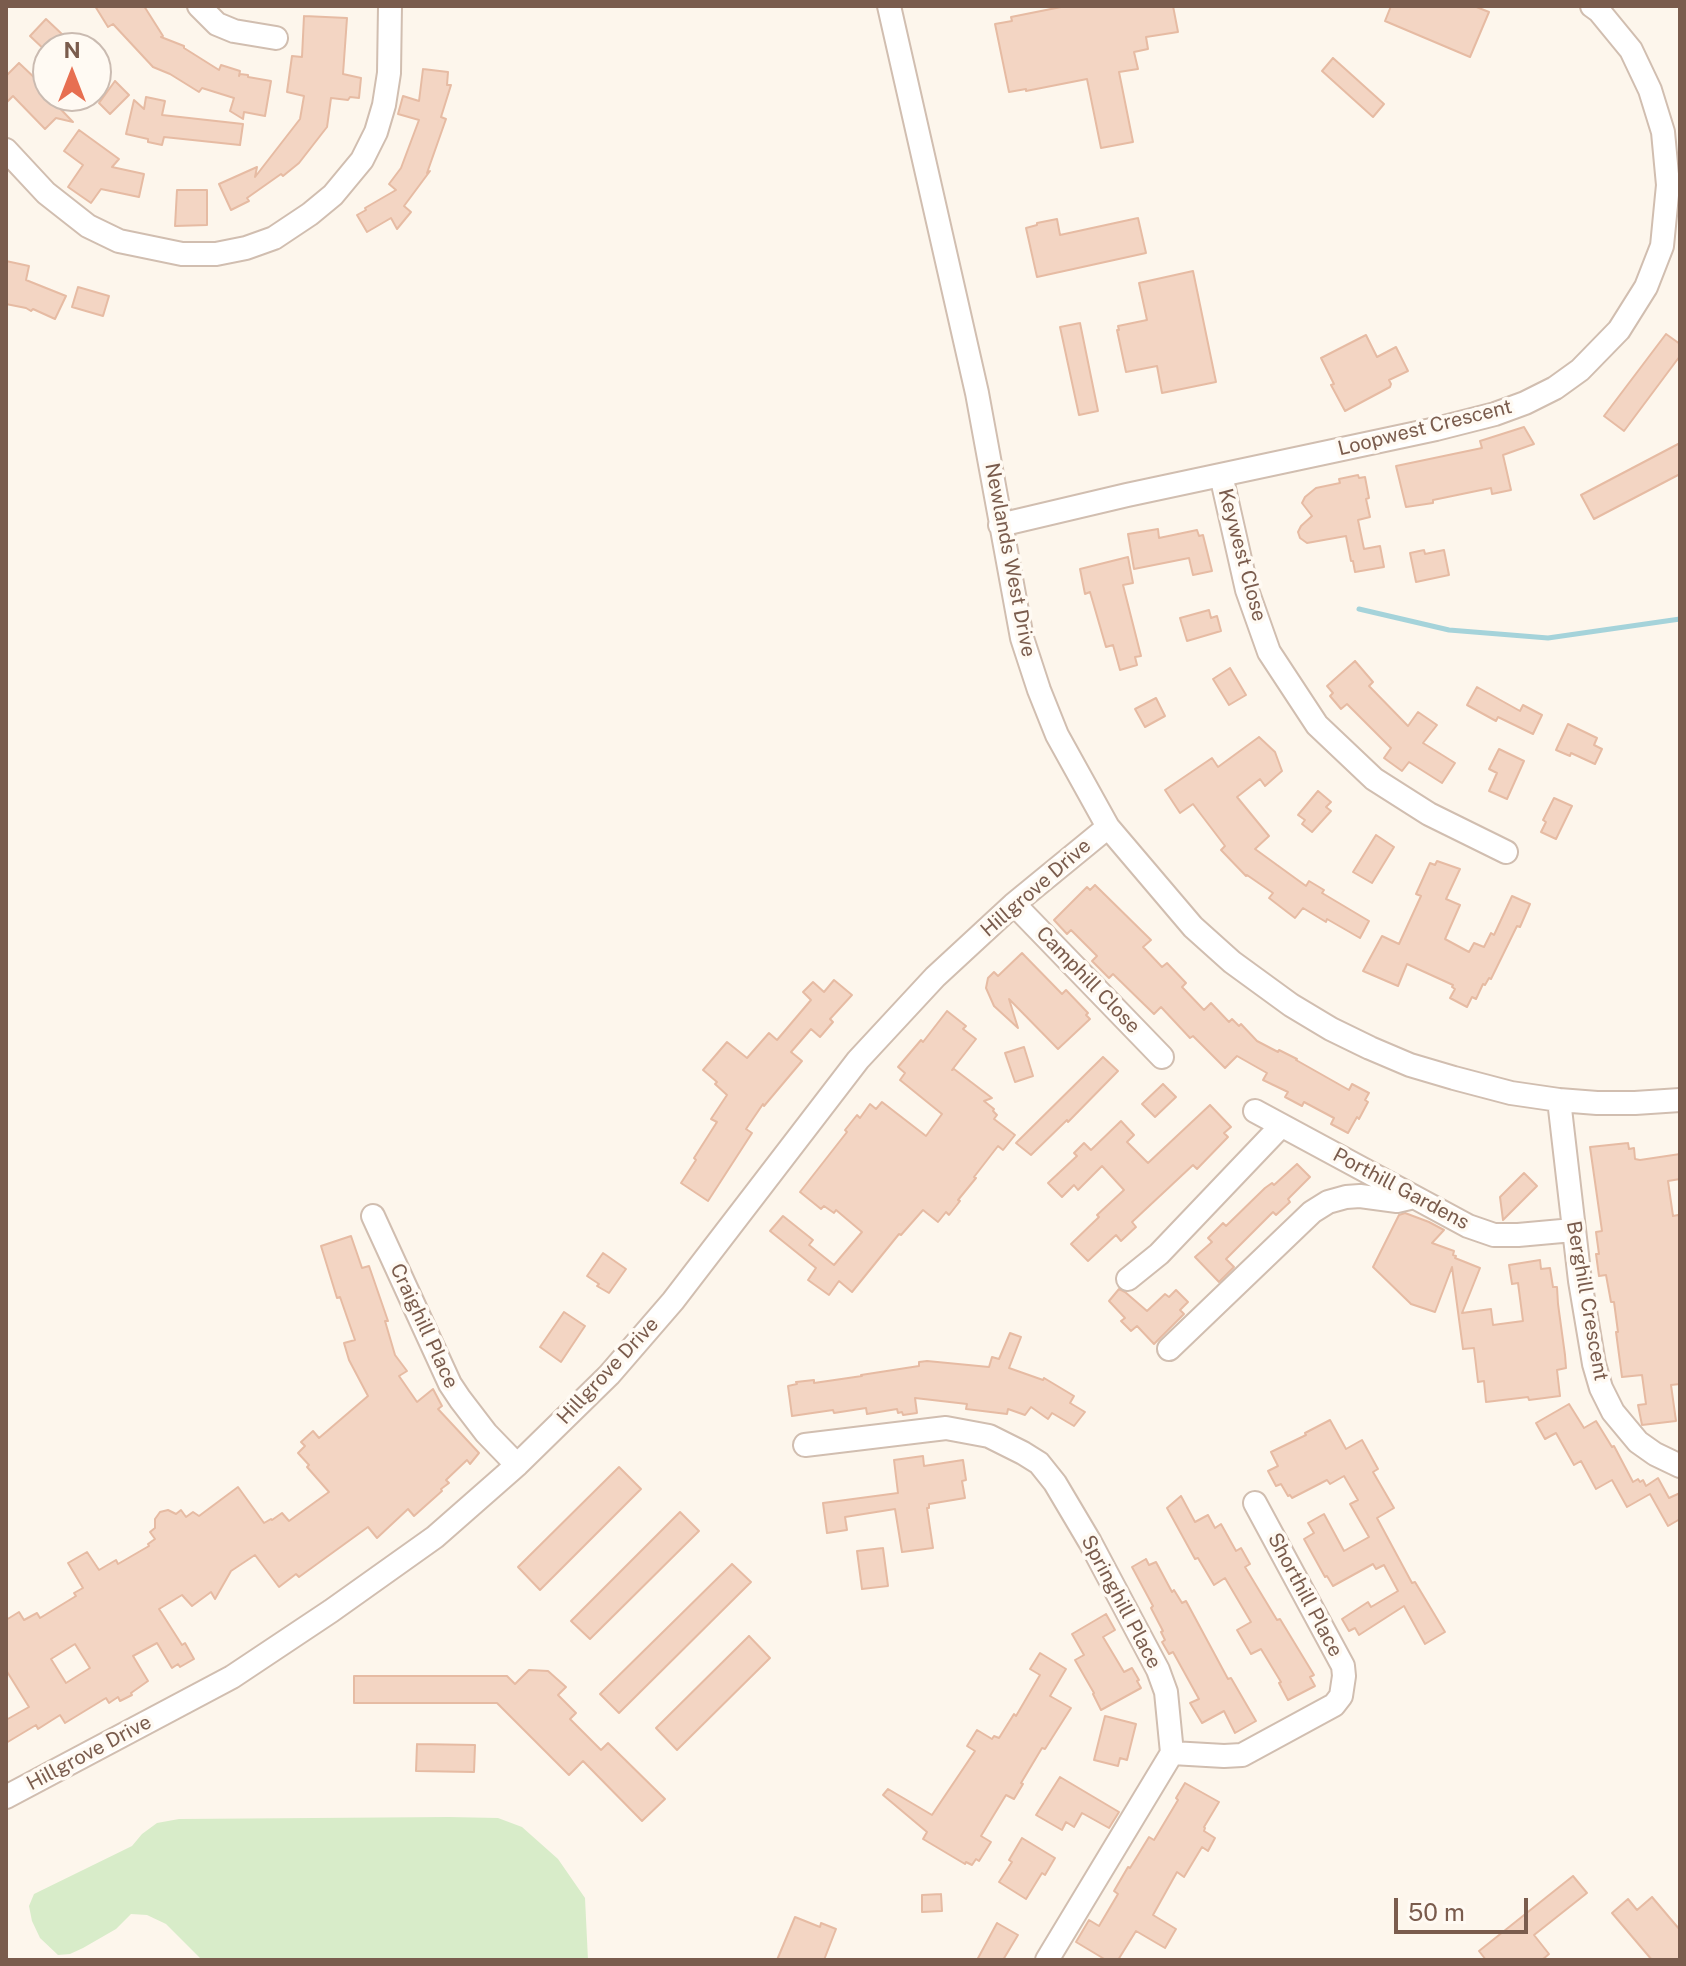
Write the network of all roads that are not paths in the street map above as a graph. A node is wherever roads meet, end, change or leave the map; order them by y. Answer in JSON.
{"nodes":[{"id":1,"x":199,"y":6,"type":"edge"},
{"id":2,"x":390,"y":6,"type":"edge"},
{"id":3,"x":889,"y":6,"type":"edge"},
{"id":4,"x":1592,"y":6,"type":"edge"},
{"id":5,"x":276,"y":38,"type":"dead end"},
{"id":6,"x":6,"y":150,"type":"edge"},
{"id":7,"x":1671,"y":249,"type":"edge"},
{"id":8,"x":1221,"y":475,"type":"junction"},
{"id":9,"x":1000,"y":525,"type":"junction"},
{"id":10,"x":1108,"y":827,"type":"junction"},
{"id":11,"x":1506,"y":852,"type":"dead end"},
{"id":12,"x":1014,"y":904,"type":"junction"},
{"id":13,"x":1162,"y":1057,"type":"dead end"},
{"id":14,"x":1559,"y":1100,"type":"junction"},
{"id":15,"x":1680,"y":1100,"type":"edge"},
{"id":16,"x":1255,"y":1111,"type":"dead end"},
{"id":17,"x":1281,"y":1126,"type":"junction"},
{"id":18,"x":1415,"y":1197,"type":"junction"},
{"id":19,"x":373,"y":1216,"type":"dead end"},
{"id":20,"x":1573,"y":1230,"type":"junction"},
{"id":21,"x":1128,"y":1279,"type":"dead end"},
{"id":22,"x":1169,"y":1349,"type":"dead end"},
{"id":23,"x":805,"y":1445,"type":"dead end"},
{"id":24,"x":517,"y":1465,"type":"junction"},
{"id":25,"x":1680,"y":1466,"type":"edge"},
{"id":26,"x":1255,"y":1503,"type":"dead end"},
{"id":27,"x":1172,"y":1753,"type":"junction"},
{"id":28,"x":6,"y":1797,"type":"edge"},
{"id":29,"x":1047,"y":1960,"type":"edge"}],
"edges":[{"from":1,"to":5,"type":"street"},
{"from":2,"to":6,"type":"street"},
{"from":3,"to":9,"type":"street","name":"Newlands West Drive"},
{"from":4,"to":7,"type":"street","name":"Loopwest Crescent"},
{"from":7,"to":8,"type":"street","name":"Loopwest Crescent"},
{"from":8,"to":9,"type":"street","name":"Loopwest Crescent"},
{"from":8,"to":11,"type":"street","name":"Keywest Close"},
{"from":9,"to":10,"type":"street","name":"Newlands West Drive"},
{"from":10,"to":12,"type":"street","name":"Hillgrove Drive"},
{"from":10,"to":14,"type":"street","name":"Newlands West Drive"},
{"from":12,"to":13,"type":"street","name":"Camphill Close"},
{"from":12,"to":24,"type":"street","name":"Hillgrove Drive"},
{"from":14,"to":15,"type":"street","name":"Newlands West Drive"},
{"from":14,"to":20,"type":"street","name":"Berghill Crescent"},
{"from":16,"to":17,"type":"street","name":"Porthill Gardens"},
{"from":17,"to":18,"type":"street","name":"Porthill Gardens"},
{"from":17,"to":21,"type":"street"},
{"from":18,"to":20,"type":"street","name":"Porthill Gardens"},
{"from":18,"to":22,"type":"street"},
{"from":19,"to":24,"type":"street","name":"Craighill Place"},
{"from":20,"to":25,"type":"street","name":"Berghill Crescent"},
{"from":23,"to":27,"type":"street","name":"Springhill Place"},
{"from":24,"to":28,"type":"street","name":"Hillgrove Drive"},
{"from":26,"to":27,"type":"street","name":"Shorthill Place"},
{"from":27,"to":29,"type":"street"}]}
